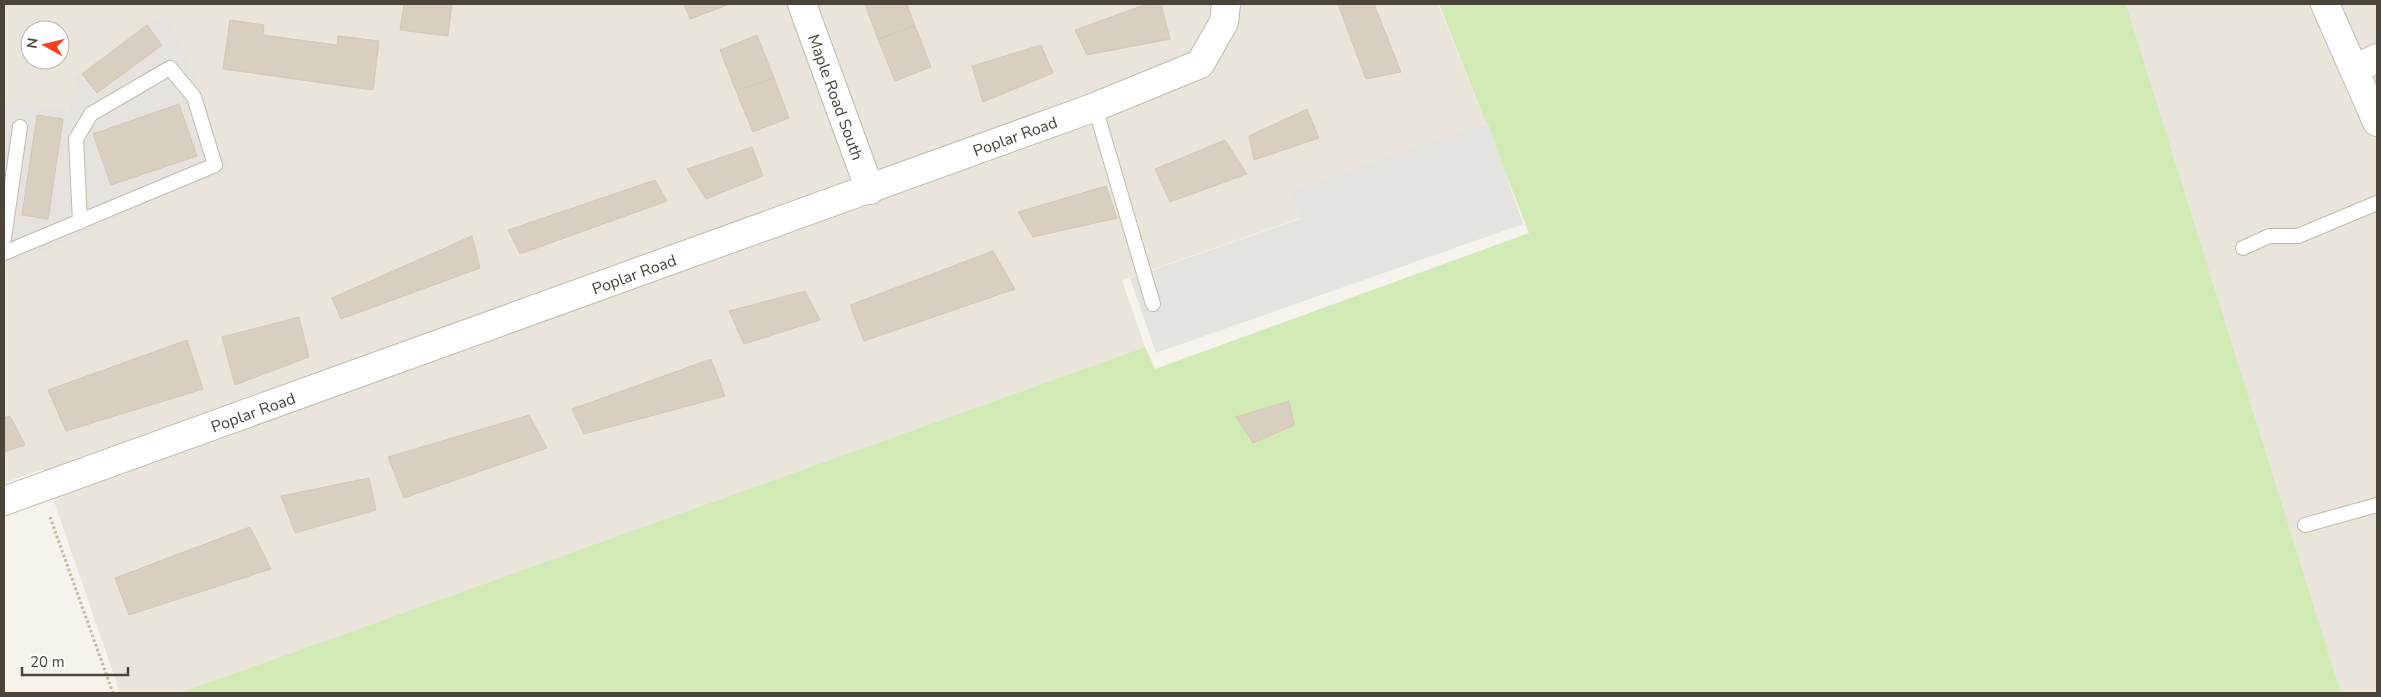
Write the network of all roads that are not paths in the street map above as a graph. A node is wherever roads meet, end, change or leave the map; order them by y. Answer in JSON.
{"nodes":[{"id":1,"x":802,"y":4,"type":"edge"},
{"id":2,"x":1226,"y":4,"type":"edge"},
{"id":3,"x":2325,"y":4,"type":"edge"},
{"id":4,"x":2366,"y":64,"type":"edge"},
{"id":5,"x":1095,"y":107,"type":"junction"},
{"id":6,"x":2377,"y":122,"type":"edge"},
{"id":7,"x":20,"y":128,"type":"dead end"},
{"id":8,"x":870,"y":190,"type":"junction"},
{"id":9,"x":2377,"y":203,"type":"edge"},
{"id":10,"x":80,"y":222,"type":"junction"},
{"id":11,"x":4,"y":238,"type":"edge"},
{"id":12,"x":2243,"y":248,"type":"dead end"},
{"id":13,"x":4,"y":253,"type":"edge"},
{"id":14,"x":1153,"y":304,"type":"dead end"},
{"id":15,"x":4,"y":501,"type":"edge"},
{"id":16,"x":2377,"y":505,"type":"edge"},
{"id":17,"x":2305,"y":525,"type":"dead end"}],
"edges":[{"from":1,"to":8,"type":"street","name":"Maple Road South"},
{"from":2,"to":5,"type":"street","name":"Poplar Road"},
{"from":3,"to":4,"type":"street"},
{"from":4,"to":6,"type":"street"},
{"from":5,"to":8,"type":"street","name":"Poplar Road"},
{"from":5,"to":14,"type":"lane"},
{"from":7,"to":11,"type":"lane"},
{"from":8,"to":15,"type":"street","name":"Poplar Road"},
{"from":9,"to":12,"type":"lane"},
{"from":10,"to":10,"type":"lane"},
{"from":10,"to":13,"type":"lane"},
{"from":16,"to":17,"type":"lane"}]}
